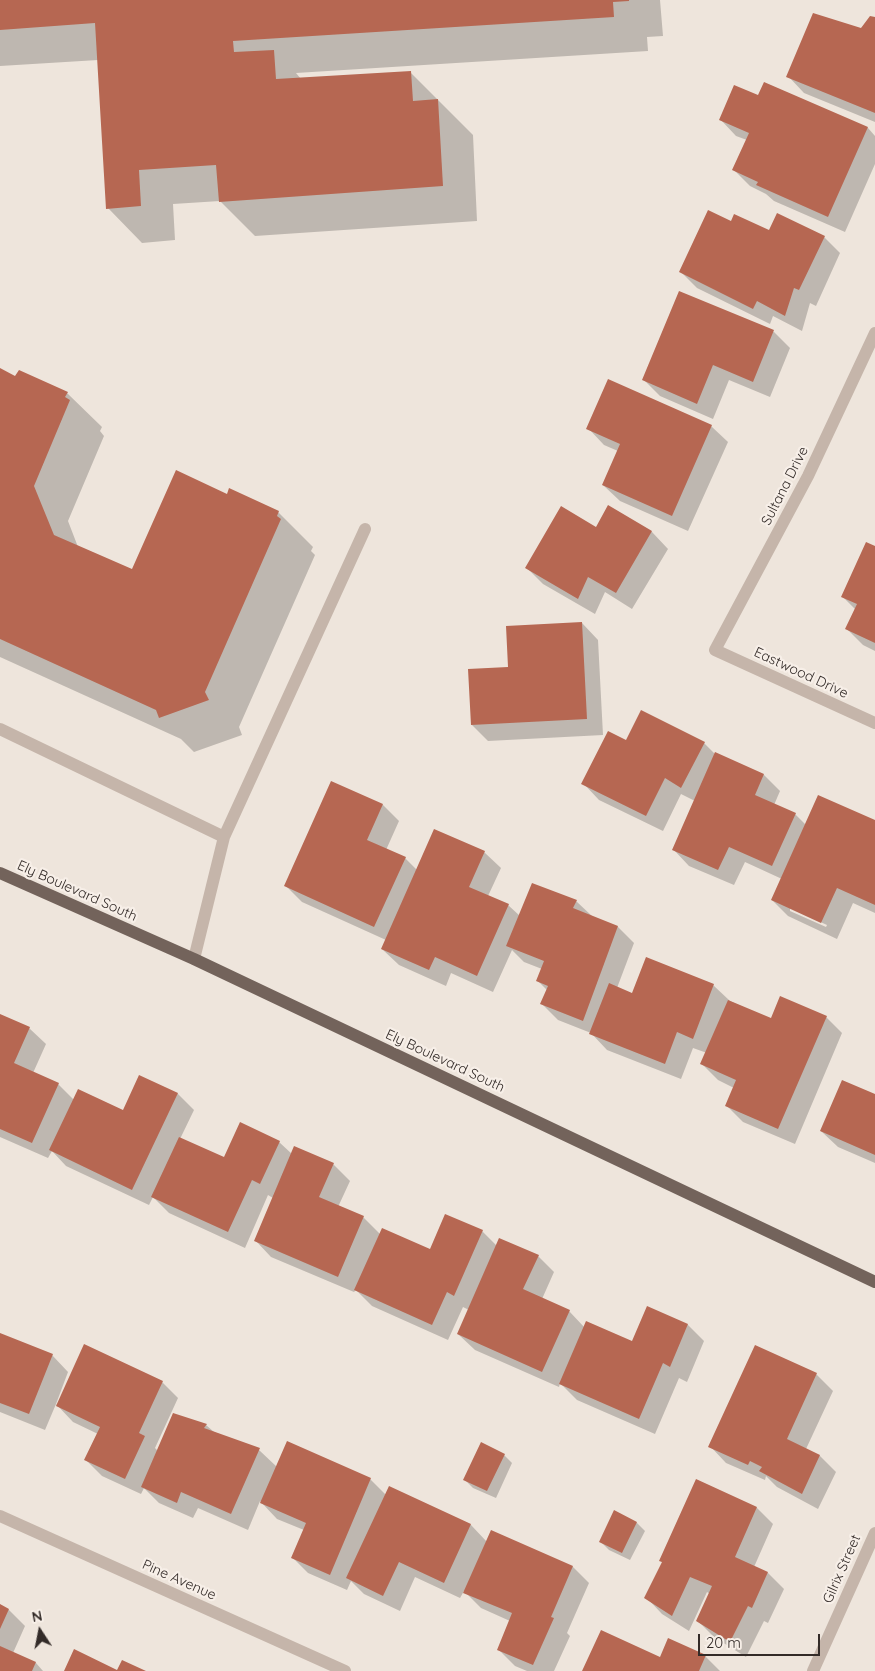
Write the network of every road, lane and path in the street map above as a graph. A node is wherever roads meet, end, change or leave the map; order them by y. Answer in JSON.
{"nodes":[{"id":1,"x":875,"y":333,"type":"edge"},
{"id":2,"x":365,"y":529,"type":"dead end"},
{"id":3,"x":715,"y":650,"type":"joint"},
{"id":4,"x":875,"y":724,"type":"edge"},
{"id":5,"x":0,"y":730,"type":"edge"},
{"id":6,"x":224,"y":837,"type":"junction"},
{"id":7,"x":0,"y":873,"type":"edge"},
{"id":8,"x":194,"y":959,"type":"junction"},
{"id":9,"x":875,"y":1282,"type":"edge"},
{"id":10,"x":0,"y":1516,"type":"edge"},
{"id":11,"x":875,"y":1533,"type":"edge"},
{"id":12,"x":345,"y":1671,"type":"edge"},
{"id":13,"x":813,"y":1671,"type":"edge"}],
"edges":[{"from":1,"to":3,"type":"street","name":"Sultana Drive"},
{"from":2,"to":6,"type":"street"},
{"from":3,"to":4,"type":"street","name":"Eastwood Drive"},
{"from":5,"to":6,"type":"street"},
{"from":6,"to":8,"type":"street"},
{"from":7,"to":8,"type":"main road","name":"Ely Boulevard South"},
{"from":8,"to":9,"type":"main road","name":"Ely Boulevard South"},
{"from":10,"to":12,"type":"street","name":"Pine Avenue"},
{"from":11,"to":13,"type":"street","name":"Gilrix Street"}]}
